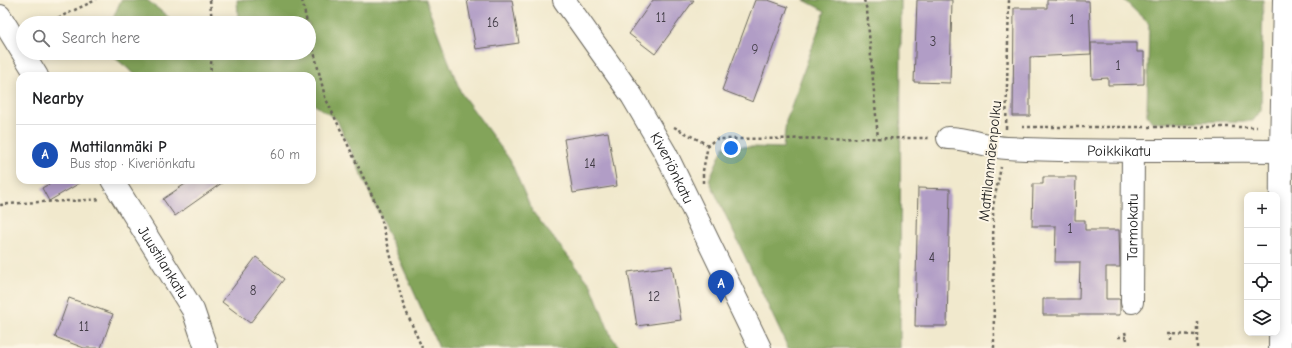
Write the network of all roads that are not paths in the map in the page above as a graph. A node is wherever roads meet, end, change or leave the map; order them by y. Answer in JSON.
{"nodes":[{"id":1,"x":564,"y":0,"type":"edge"},
{"id":2,"x":1284,"y":0,"type":"edge"},
{"id":3,"x":0,"y":16,"type":"edge"},
{"id":4,"x":16,"y":42,"type":"edge"},
{"id":5,"x":27,"y":60,"type":"edge"},
{"id":6,"x":35,"y":72,"type":"edge"},
{"id":7,"x":948,"y":138,"type":"road end"},
{"id":8,"x":1134,"y":151,"type":"junction"},
{"id":9,"x":1286,"y":151,"type":"edge"},
{"id":10,"x":115,"y":184,"type":"edge"},
{"id":11,"x":1132,"y":302,"type":"dead end"},
{"id":12,"x":206,"y":348,"type":"edge"},
{"id":13,"x":760,"y":348,"type":"edge"},
{"id":14,"x":1280,"y":348,"type":"edge"}],
"edges":[{"from":1,"to":13,"type":"street","name":"Kiveriönkatu"},
{"from":2,"to":9,"type":"street"},
{"from":3,"to":4,"type":"street"},
{"from":5,"to":6,"type":"street"},
{"from":7,"to":8,"type":"street","name":"Poikkikatu"},
{"from":8,"to":9,"type":"street","name":"Poikkikatu"},
{"from":8,"to":11,"type":"street","name":"Tarmokatu"},
{"from":9,"to":14,"type":"street"},
{"from":10,"to":12,"type":"street","name":"Juustilankatu"}]}
